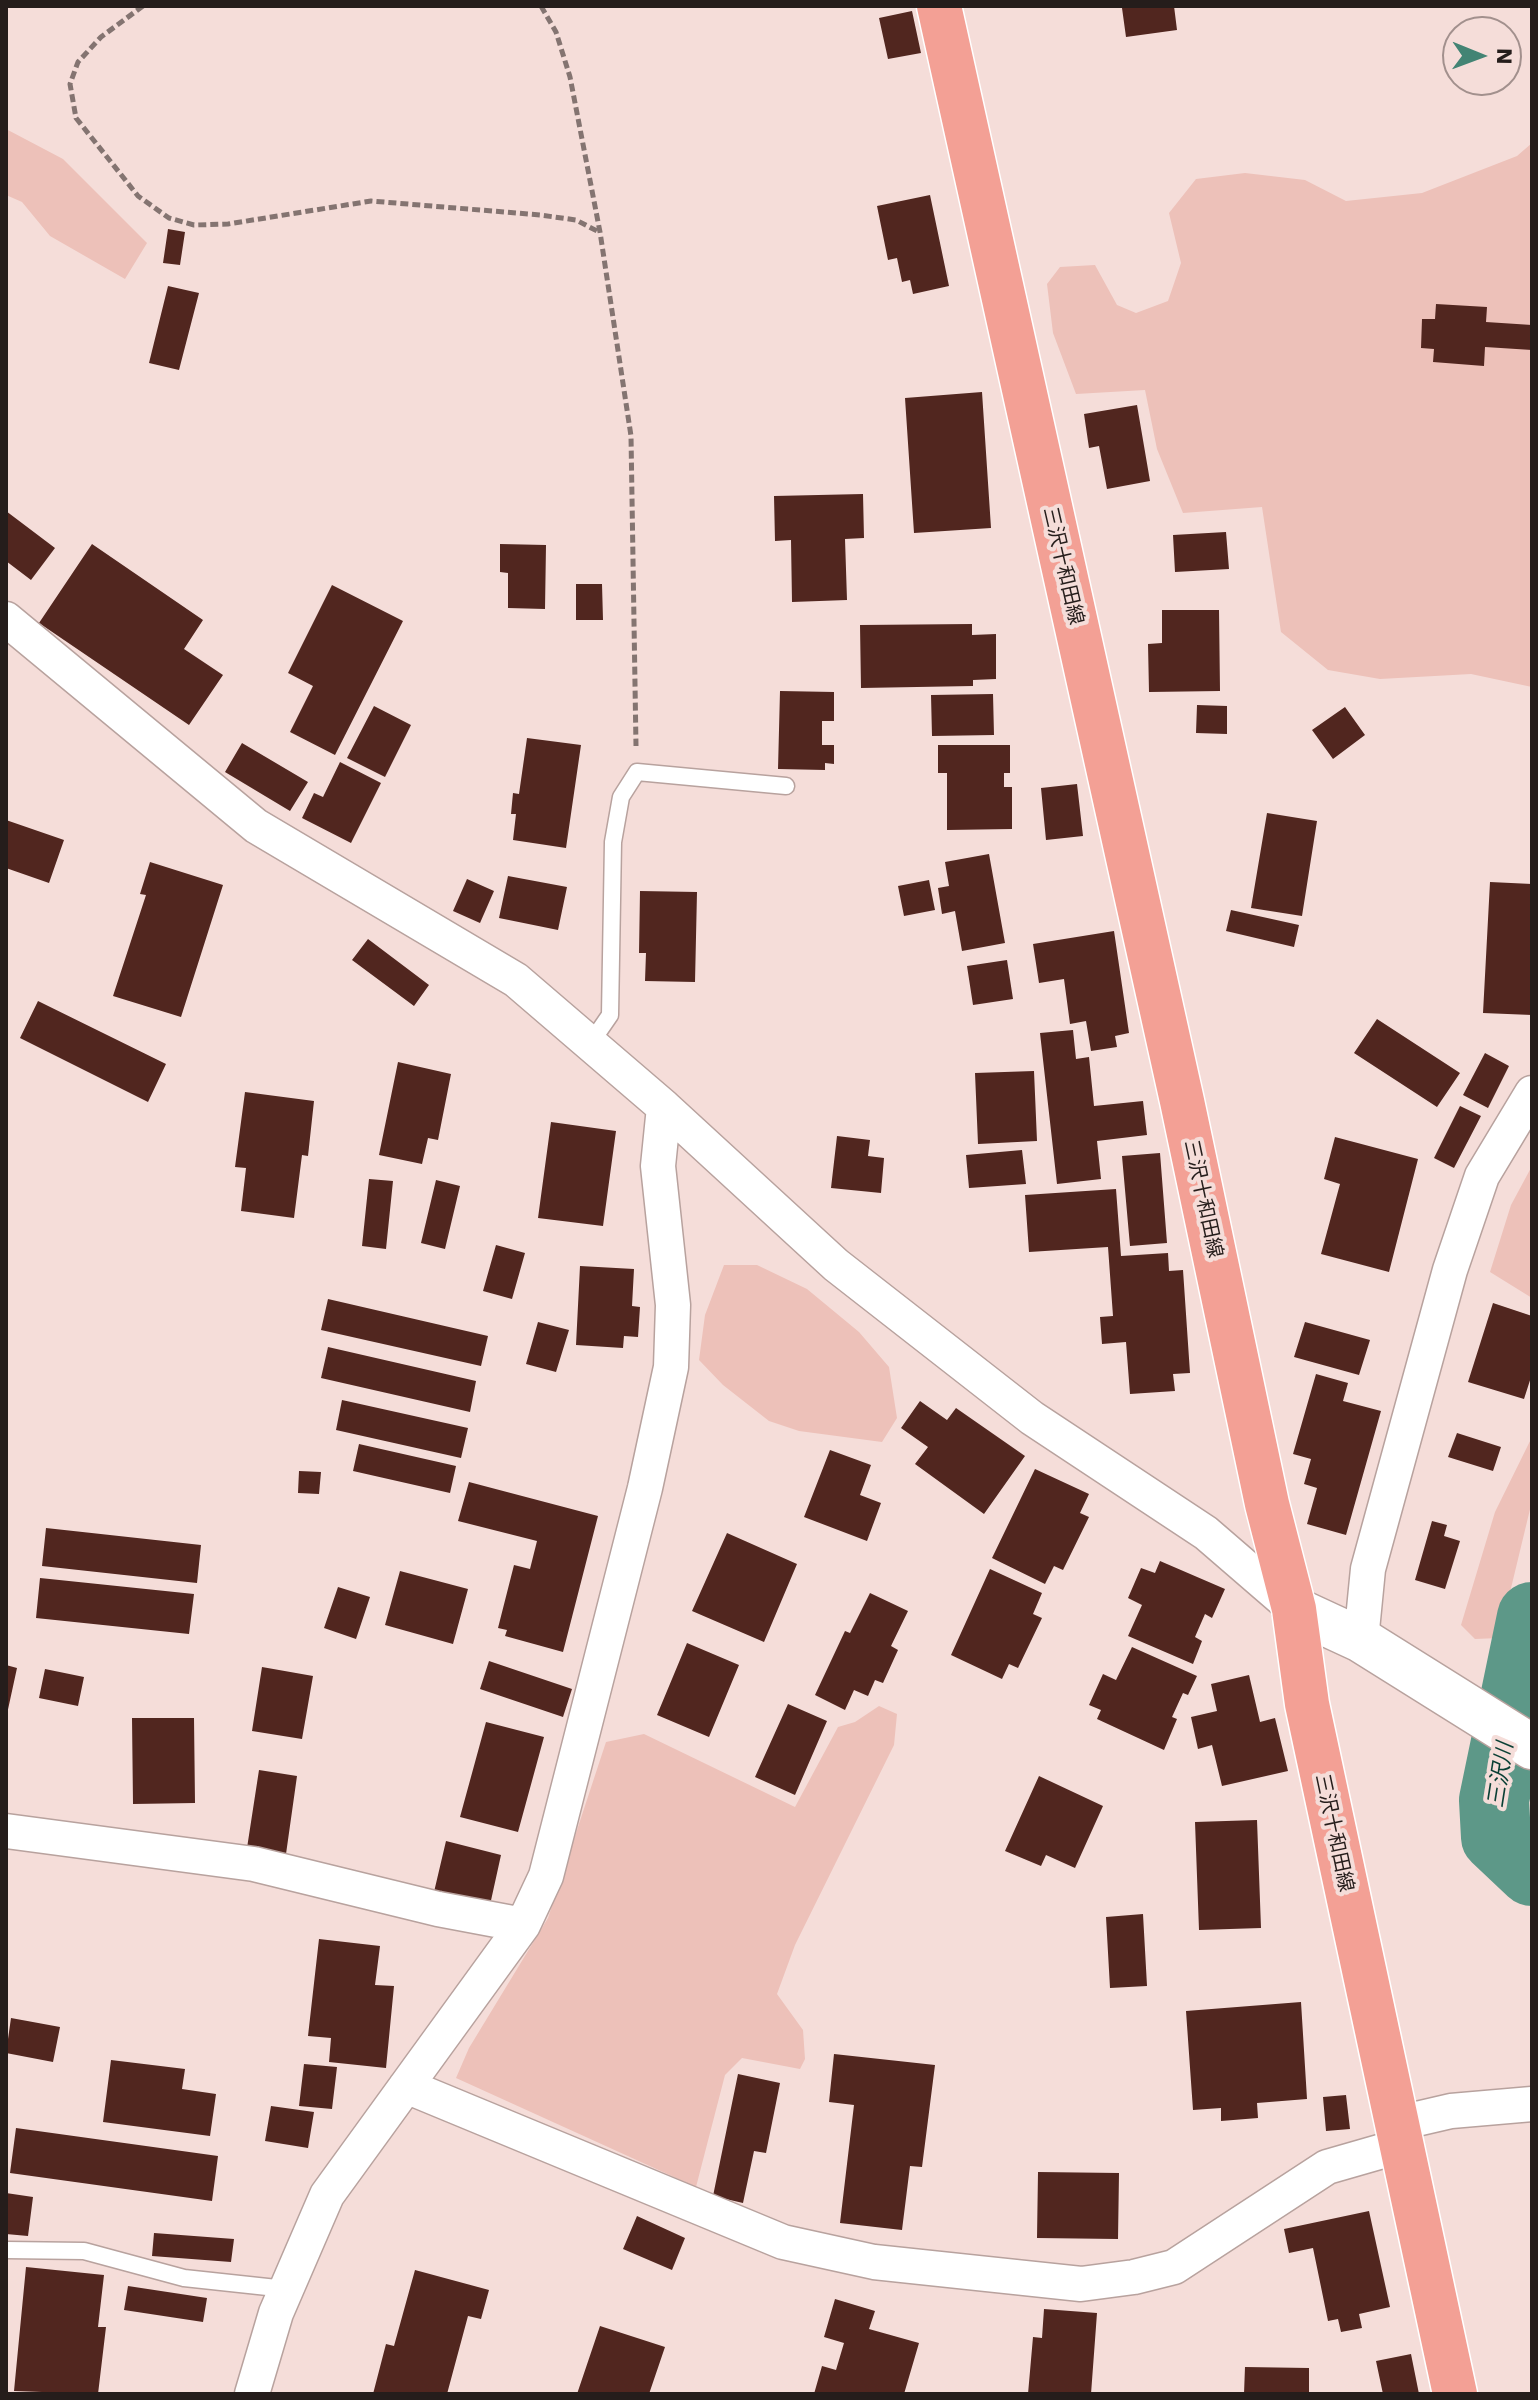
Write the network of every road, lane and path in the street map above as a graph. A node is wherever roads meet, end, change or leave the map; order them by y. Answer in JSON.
{"nodes":[{"id":1,"x":143,"y":6,"type":"edge"},
{"id":2,"x":541,"y":6,"type":"edge"},
{"id":3,"x":939,"y":6,"type":"edge"},
{"id":4,"x":600,"y":232,"type":"junction"},
{"id":5,"x":6,"y":619,"type":"edge"},
{"id":6,"x":637,"y":772,"type":"junction"},
{"id":7,"x":786,"y":786,"type":"dead end"},
{"id":8,"x":590,"y":1044,"type":"junction"},
{"id":9,"x":1532,"y":1093,"type":"edge"},
{"id":10,"x":664,"y":1107,"type":"junction"},
{"id":11,"x":1294,"y":1609,"type":"junction"},
{"id":12,"x":1361,"y":1640,"type":"junction"},
{"id":13,"x":1532,"y":1747,"type":"edge"},
{"id":14,"x":6,"y":1831,"type":"edge"},
{"id":15,"x":523,"y":1925,"type":"junction"},
{"id":16,"x":406,"y":2086,"type":"junction"},
{"id":17,"x":1532,"y":2104,"type":"edge"},
{"id":18,"x":1398,"y":2135,"type":"junction"},
{"id":19,"x":6,"y":2250,"type":"edge"},
{"id":20,"x":286,"y":2289,"type":"junction"},
{"id":21,"x":252,"y":2394,"type":"edge"},
{"id":22,"x":1455,"y":2394,"type":"edge"}],
"edges":[{"from":1,"to":4,"type":"path"},
{"from":2,"to":4,"type":"path"},
{"from":3,"to":11,"type":"main road","name":"三沢十和田線"},
{"from":4,"to":6,"type":"path"},
{"from":5,"to":8,"type":"street"},
{"from":6,"to":7,"type":"lane"},
{"from":6,"to":8,"type":"lane"},
{"from":8,"to":10,"type":"street"},
{"from":9,"to":12,"type":"street"},
{"from":10,"to":11,"type":"street"},
{"from":10,"to":15,"type":"street"},
{"from":11,"to":12,"type":"street"},
{"from":11,"to":18,"type":"main road","name":"三沢十和田線"},
{"from":12,"to":13,"type":"street"},
{"from":14,"to":15,"type":"street"},
{"from":15,"to":16,"type":"street"},
{"from":16,"to":18,"type":"street"},
{"from":16,"to":20,"type":"street"},
{"from":17,"to":18,"type":"street"},
{"from":18,"to":22,"type":"main road","name":"三沢十和田線"},
{"from":19,"to":20,"type":"lane"},
{"from":20,"to":21,"type":"street"}]}
